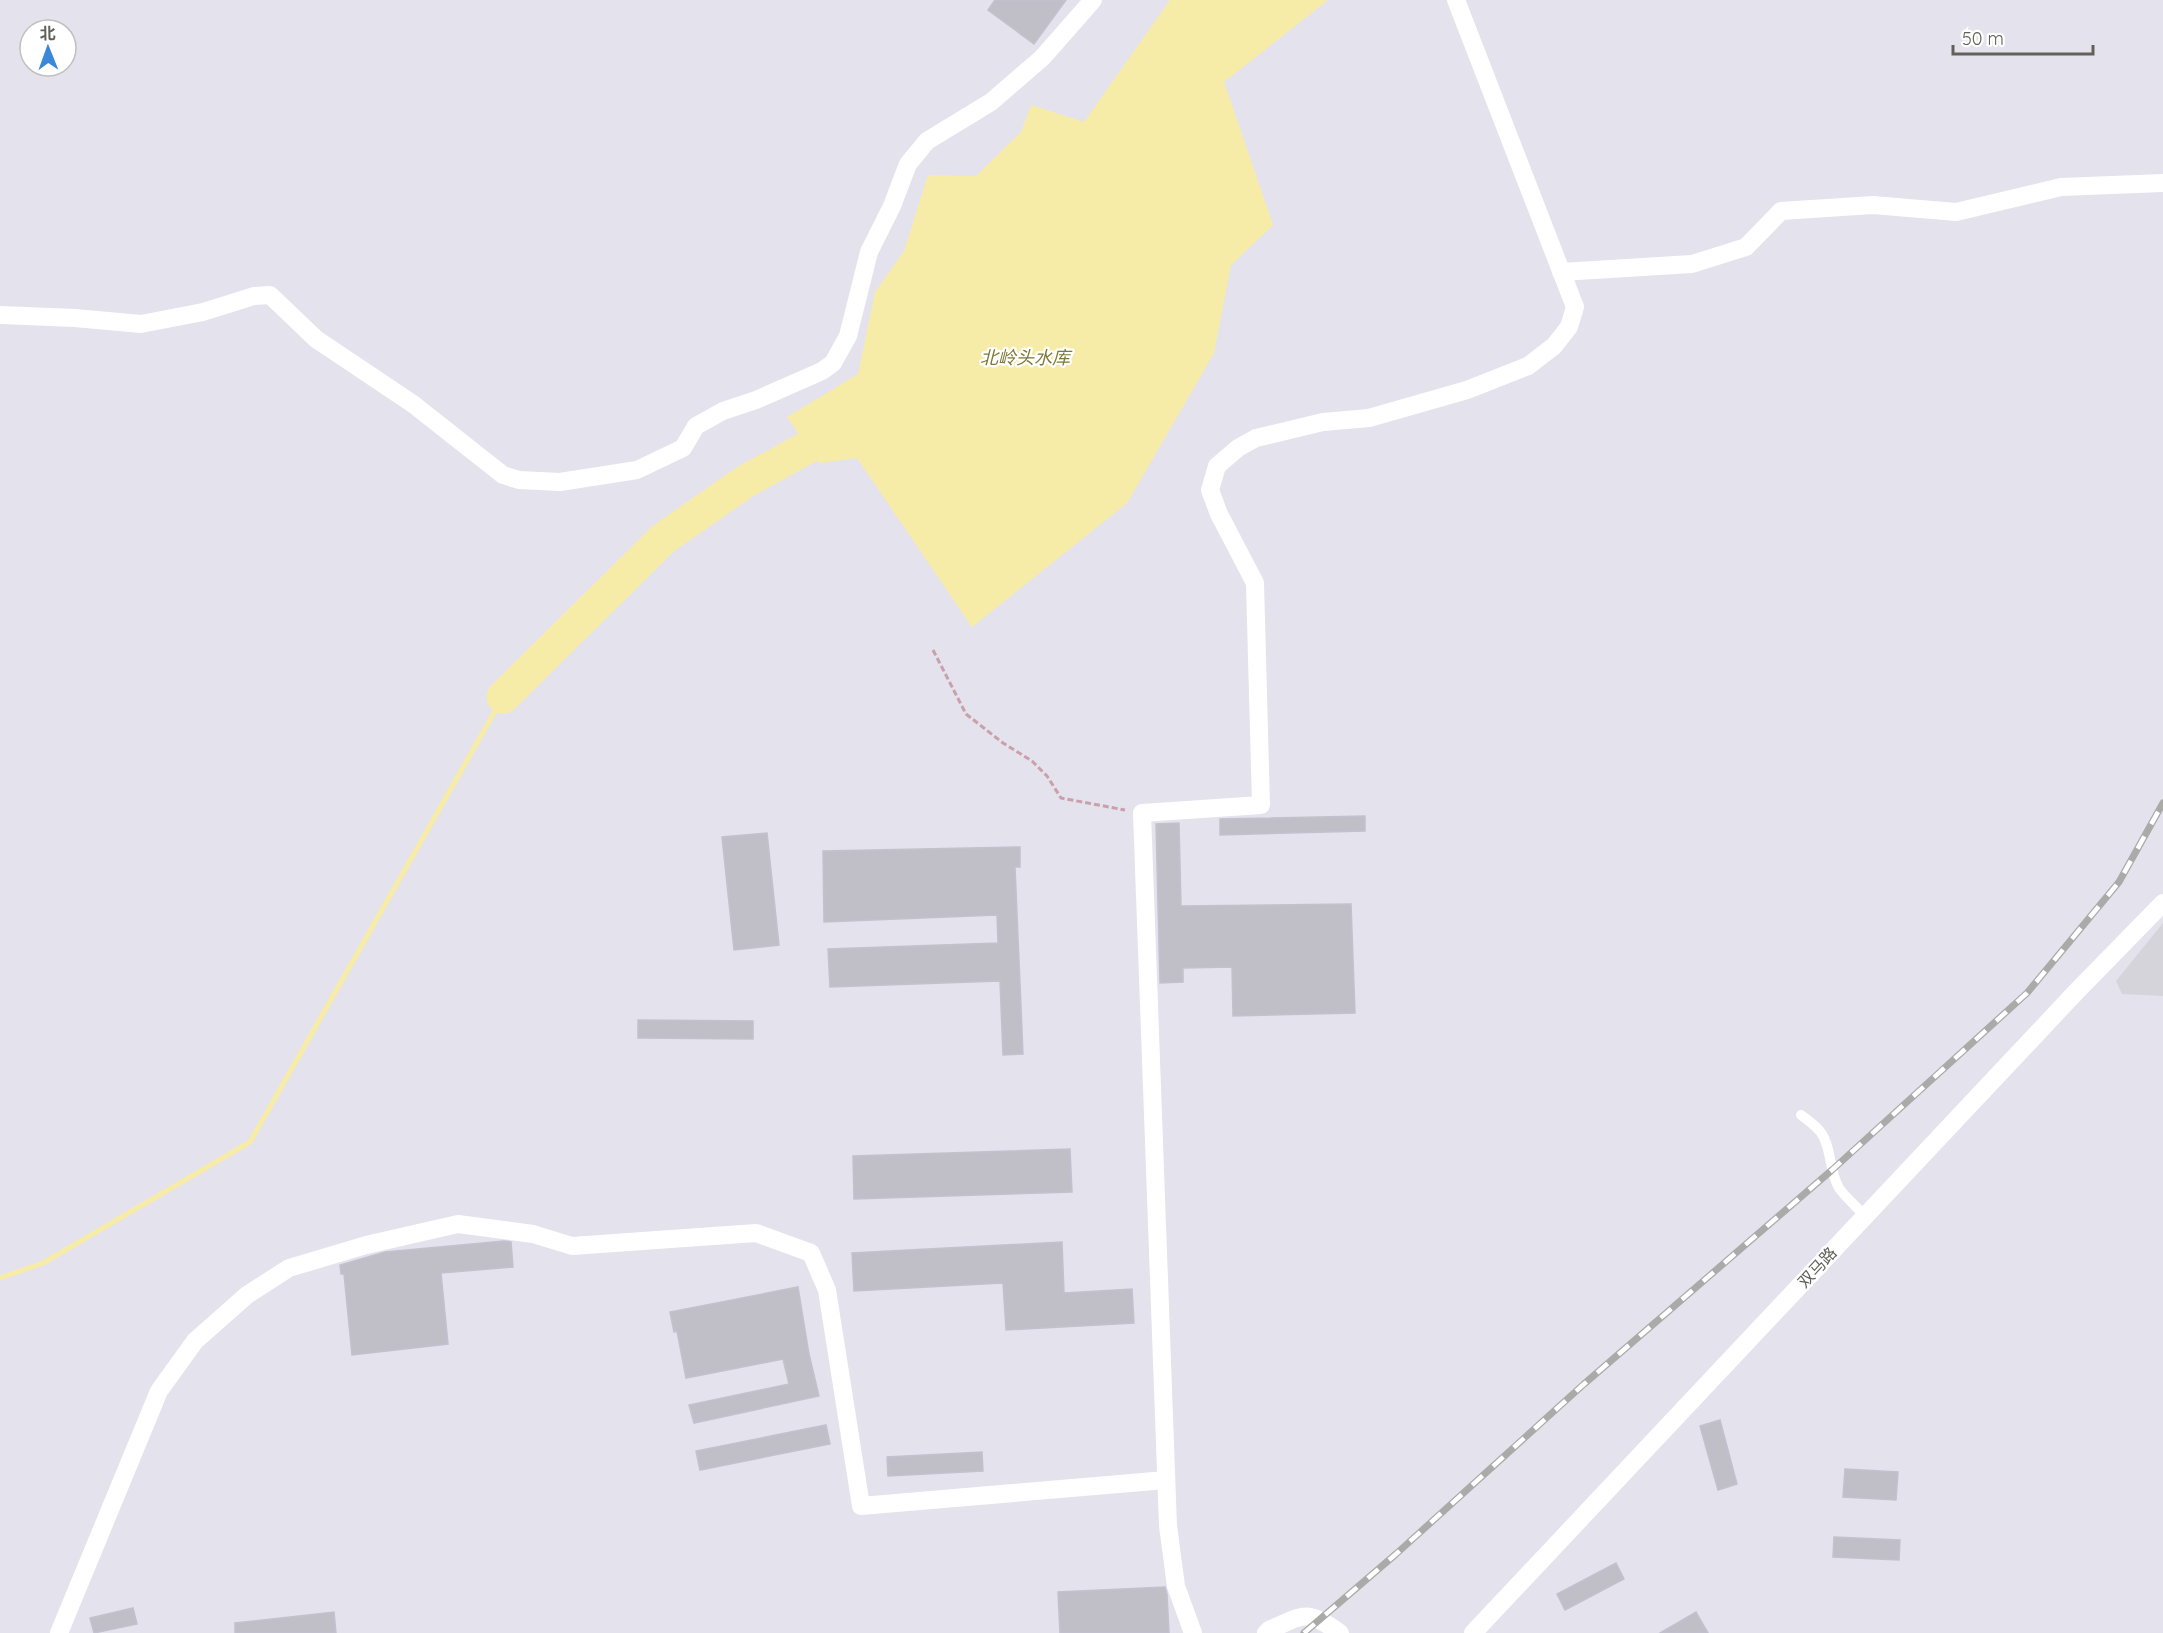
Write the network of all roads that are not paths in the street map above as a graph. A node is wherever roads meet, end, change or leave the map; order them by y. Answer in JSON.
{"nodes":[{"id":1,"x":1093,"y":0,"type":"edge"},
{"id":2,"x":1456,"y":0,"type":"edge"},
{"id":3,"x":2163,"y":183,"type":"edge"},
{"id":4,"x":1561,"y":272,"type":"junction"},
{"id":5,"x":0,"y":315,"type":"edge"},
{"id":6,"x":2163,"y":903,"type":"edge"},
{"id":7,"x":1801,"y":1115,"type":"dead end"},
{"id":8,"x":1865,"y":1216,"type":"junction"},
{"id":9,"x":1166,"y":1480,"type":"junction"},
{"id":10,"x":59,"y":1633,"type":"edge"},
{"id":11,"x":1194,"y":1633,"type":"edge"},
{"id":12,"x":1266,"y":1633,"type":"edge"},
{"id":13,"x":1340,"y":1633,"type":"edge"},
{"id":14,"x":1473,"y":1633,"type":"edge"}],
"edges":[{"from":1,"to":5,"type":"street"},
{"from":2,"to":4,"type":"street"},
{"from":3,"to":4,"type":"street"},
{"from":4,"to":9,"type":"street"},
{"from":6,"to":8,"type":"street","name":"双马路"},
{"from":7,"to":8,"type":"lane"},
{"from":8,"to":14,"type":"street","name":"双马路"},
{"from":9,"to":10,"type":"street"},
{"from":9,"to":11,"type":"street"},
{"from":12,"to":13,"type":"street"}]}
